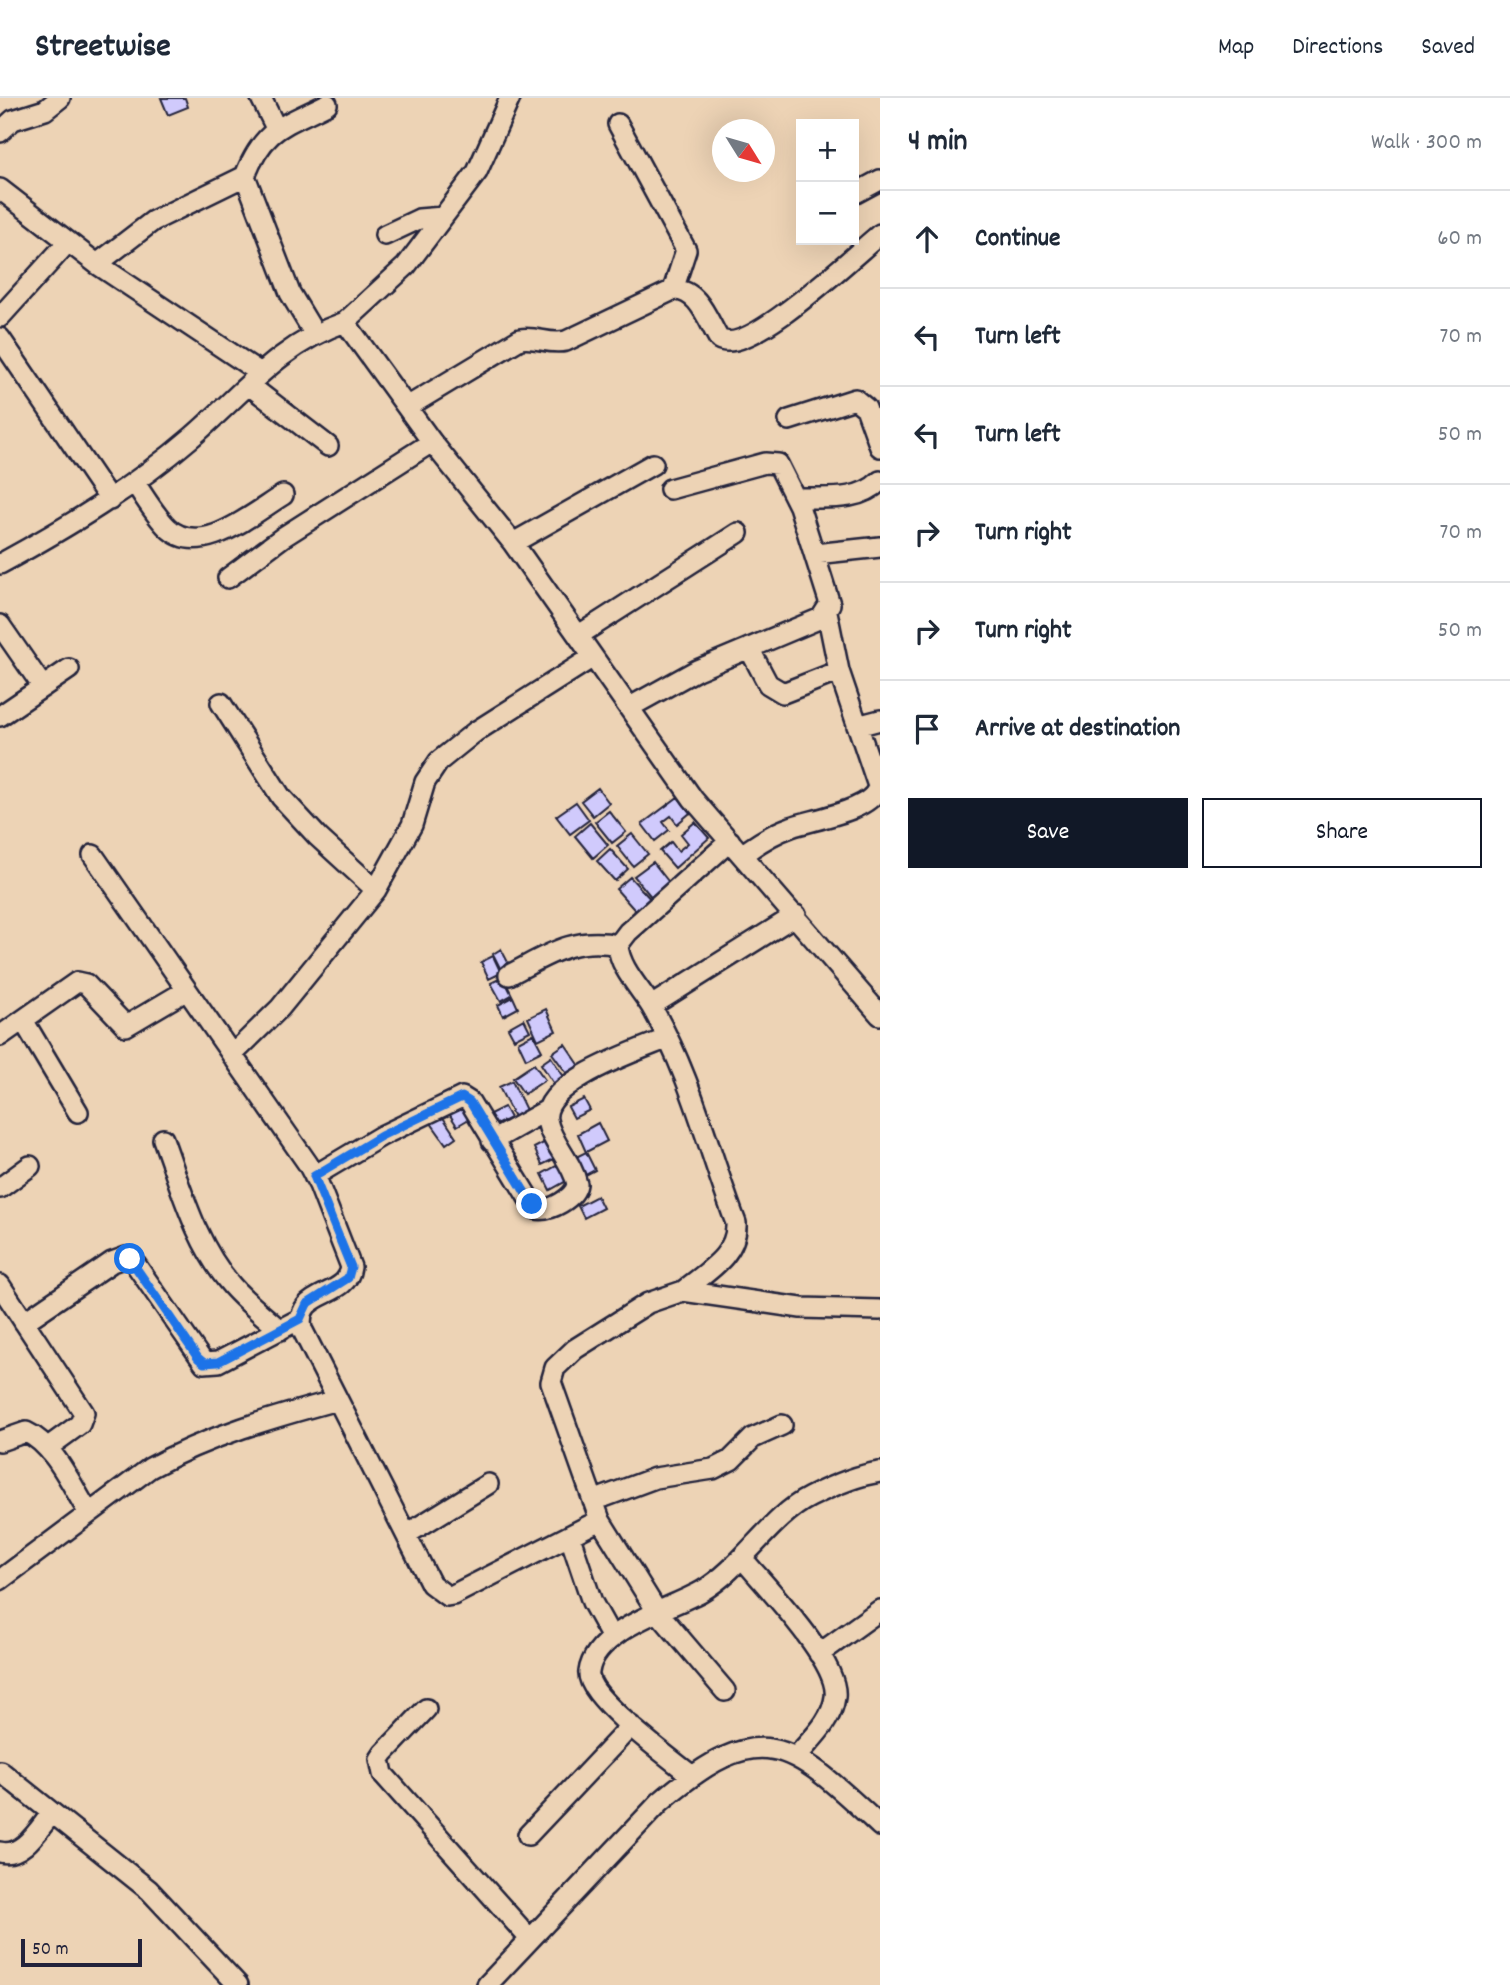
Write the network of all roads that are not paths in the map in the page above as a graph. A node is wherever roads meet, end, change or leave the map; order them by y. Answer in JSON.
{"nodes":[{"id":1,"x":60,"y":98,"type":"edge"},
{"id":2,"x":261,"y":98,"type":"edge"},
{"id":3,"x":509,"y":99,"type":"edge"},
{"id":4,"x":327,"y":104,"type":"dead end"},
{"id":5,"x":618,"y":124,"type":"dead end"},
{"id":6,"x":277,"y":130,"type":"junction"},
{"id":7,"x":0,"y":132,"type":"edge"},
{"id":8,"x":244,"y":176,"type":"junction"},
{"id":9,"x":880,"y":180,"type":"edge"},
{"id":10,"x":0,"y":189,"type":"edge"},
{"id":11,"x":859,"y":191,"type":"edge"},
{"id":12,"x":443,"y":216,"type":"junction"},
{"id":13,"x":880,"y":234,"type":"edge"},
{"id":14,"x":385,"y":235,"type":"dead end"},
{"id":15,"x":68,"y":243,"type":"junction"},
{"id":16,"x":97,"y":264,"type":"junction"},
{"id":17,"x":673,"y":290,"type":"junction"},
{"id":18,"x":0,"y":317,"type":"edge"},
{"id":19,"x":345,"y":322,"type":"junction"},
{"id":20,"x":314,"y":333,"type":"junction"},
{"id":21,"x":0,"y":338,"type":"edge"},
{"id":22,"x":254,"y":378,"type":"junction"},
{"id":23,"x":407,"y":407,"type":"junction"},
{"id":24,"x":789,"y":420,"type":"dead end"},
{"id":25,"x":432,"y":442,"type":"junction"},
{"id":26,"x":328,"y":446,"type":"dead end"},
{"id":27,"x":880,"y":447,"type":"edge"},
{"id":28,"x":653,"y":464,"type":"dead end"},
{"id":29,"x":880,"y":481,"type":"edge"},
{"id":30,"x":135,"y":484,"type":"junction"},
{"id":31,"x":670,"y":489,"type":"dead end"},
{"id":32,"x":283,"y":495,"type":"dead end"},
{"id":33,"x":795,"y":498,"type":"junction"},
{"id":34,"x":110,"y":500,"type":"junction"},
{"id":35,"x":738,"y":533,"type":"dead end"},
{"id":36,"x":513,"y":543,"type":"junction"},
{"id":37,"x":880,"y":547,"type":"edge"},
{"id":38,"x":815,"y":554,"type":"junction"},
{"id":39,"x":0,"y":564,"type":"edge"},
{"id":40,"x":228,"y":578,"type":"dead end"},
{"id":41,"x":827,"y":612,"type":"junction"},
{"id":42,"x":0,"y":625,"type":"edge"},
{"id":43,"x":579,"y":635,"type":"junction"},
{"id":44,"x":749,"y":648,"type":"junction"},
{"id":45,"x":593,"y":657,"type":"junction"},
{"id":46,"x":69,"y":669,"type":"dead end"},
{"id":47,"x":839,"y":671,"type":"junction"},
{"id":48,"x":43,"y":687,"type":"junction"},
{"id":49,"x":221,"y":702,"type":"dead end"},
{"id":50,"x":630,"y":707,"type":"junction"},
{"id":51,"x":0,"y":716,"type":"edge"},
{"id":52,"x":880,"y":720,"type":"edge"},
{"id":53,"x":857,"y":726,"type":"junction"},
{"id":54,"x":736,"y":848,"type":"junction"},
{"id":55,"x":93,"y":855,"type":"dead end"},
{"id":56,"x":376,"y":890,"type":"junction"},
{"id":57,"x":796,"y":915,"type":"junction"},
{"id":58,"x":618,"y":945,"type":"junction"},
{"id":59,"x":509,"y":975,"type":"dead end"},
{"id":60,"x":187,"y":990,"type":"junction"},
{"id":61,"x":651,"y":1006,"type":"junction"},
{"id":62,"x":880,"y":1015,"type":"edge"},
{"id":63,"x":23,"y":1020,"type":"junction"},
{"id":64,"x":0,"y":1036,"type":"edge"},
{"id":65,"x":668,"y":1038,"type":"junction"},
{"id":66,"x":232,"y":1055,"type":"junction"},
{"id":67,"x":547,"y":1110,"type":"junction"},
{"id":68,"x":78,"y":1112,"type":"dead end"},
{"id":69,"x":163,"y":1139,"type":"dead end"},
{"id":70,"x":492,"y":1141,"type":"junction"},
{"id":71,"x":30,"y":1166,"type":"dead end"},
{"id":72,"x":314,"y":1176,"type":"junction"},
{"id":73,"x":0,"y":1188,"type":"edge"},
{"id":74,"x":0,"y":1285,"type":"edge"},
{"id":75,"x":683,"y":1291,"type":"junction"},
{"id":76,"x":880,"y":1310,"type":"edge"},
{"id":77,"x":300,"y":1319,"type":"junction"},
{"id":78,"x":24,"y":1322,"type":"junction"},
{"id":79,"x":279,"y":1330,"type":"junction"},
{"id":80,"x":337,"y":1400,"type":"junction"},
{"id":81,"x":782,"y":1425,"type":"dead end"},
{"id":82,"x":0,"y":1441,"type":"edge"},
{"id":83,"x":47,"y":1448,"type":"junction"},
{"id":84,"x":880,"y":1472,"type":"edge"},
{"id":85,"x":488,"y":1483,"type":"dead end"},
{"id":86,"x":596,"y":1510,"type":"junction"},
{"id":87,"x":89,"y":1513,"type":"junction"},
{"id":88,"x":407,"y":1534,"type":"junction"},
{"id":89,"x":570,"y":1538,"type":"junction"},
{"id":90,"x":743,"y":1559,"type":"junction"},
{"id":91,"x":0,"y":1580,"type":"edge"},
{"id":92,"x":656,"y":1610,"type":"junction"},
{"id":93,"x":880,"y":1610,"type":"edge"},
{"id":94,"x":612,"y":1638,"type":"junction"},
{"id":95,"x":819,"y":1654,"type":"junction"},
{"id":96,"x":725,"y":1690,"type":"dead end"},
{"id":97,"x":426,"y":1709,"type":"dead end"},
{"id":98,"x":632,"y":1726,"type":"junction"},
{"id":99,"x":797,"y":1756,"type":"junction"},
{"id":100,"x":0,"y":1771,"type":"edge"},
{"id":101,"x":691,"y":1775,"type":"junction"},
{"id":102,"x":52,"y":1813,"type":"junction"},
{"id":103,"x":880,"y":1826,"type":"edge"},
{"id":104,"x":528,"y":1835,"type":"dead end"},
{"id":105,"x":0,"y":1852,"type":"edge"},
{"id":106,"x":530,"y":1939,"type":"junction"},
{"id":107,"x":238,"y":1985,"type":"edge"},
{"id":108,"x":487,"y":1985,"type":"edge"}],
"edges":[{"from":1,"to":7,"type":"street"},
{"from":2,"to":6,"type":"street"},
{"from":3,"to":12,"type":"street"},
{"from":4,"to":6,"type":"street"},
{"from":5,"to":17,"type":"street"},
{"from":6,"to":8,"type":"street"},
{"from":8,"to":16,"type":"street"},
{"from":8,"to":20,"type":"street"},
{"from":9,"to":11,"type":"street"},
{"from":10,"to":15,"type":"street"},
{"from":12,"to":14,"type":"street"},
{"from":12,"to":19,"type":"street"},
{"from":13,"to":17,"type":"street"},
{"from":15,"to":16,"type":"street"},
{"from":15,"to":18,"type":"street"},
{"from":16,"to":22,"type":"street"},
{"from":17,"to":23,"type":"street"},
{"from":19,"to":20,"type":"street"},
{"from":19,"to":23,"type":"street"},
{"from":20,"to":22,"type":"street"},
{"from":21,"to":34,"type":"street"},
{"from":22,"to":26,"type":"street"},
{"from":22,"to":30,"type":"street"},
{"from":23,"to":25,"type":"street"},
{"from":24,"to":27,"type":"street"},
{"from":25,"to":36,"type":"street"},
{"from":25,"to":40,"type":"street"},
{"from":28,"to":36,"type":"street"},
{"from":29,"to":33,"type":"street"},
{"from":30,"to":32,"type":"street"},
{"from":30,"to":34,"type":"street"},
{"from":31,"to":33,"type":"street"},
{"from":33,"to":38,"type":"street"},
{"from":34,"to":39,"type":"street"},
{"from":35,"to":43,"type":"street"},
{"from":36,"to":43,"type":"street"},
{"from":37,"to":38,"type":"street"},
{"from":38,"to":41,"type":"street"},
{"from":41,"to":44,"type":"street"},
{"from":41,"to":47,"type":"street"},
{"from":42,"to":48,"type":"street"},
{"from":43,"to":45,"type":"street"},
{"from":44,"to":47,"type":"street"},
{"from":44,"to":50,"type":"street"},
{"from":45,"to":50,"type":"street"},
{"from":45,"to":56,"type":"street"},
{"from":46,"to":48,"type":"street"},
{"from":47,"to":53,"type":"street"},
{"from":48,"to":51,"type":"street"},
{"from":49,"to":56,"type":"street"},
{"from":50,"to":54,"type":"street"},
{"from":52,"to":53,"type":"street"},
{"from":53,"to":54,"type":"street"},
{"from":54,"to":57,"type":"street"},
{"from":54,"to":58,"type":"street"},
{"from":55,"to":60,"type":"street"},
{"from":56,"to":66,"type":"street"},
{"from":57,"to":61,"type":"street"},
{"from":57,"to":62,"type":"street"},
{"from":58,"to":59,"type":"street"},
{"from":58,"to":61,"type":"street"},
{"from":60,"to":63,"type":"street"},
{"from":60,"to":66,"type":"street"},
{"from":61,"to":65,"type":"street"},
{"from":63,"to":64,"type":"street"},
{"from":63,"to":68,"type":"street"},
{"from":65,"to":67,"type":"street"},
{"from":65,"to":75,"type":"street"},
{"from":66,"to":72,"type":"street"},
{"from":67,"to":70,"type":"street"},
{"from":67,"to":70,"type":"street"},
{"from":69,"to":79,"type":"street"},
{"from":70,"to":72,"type":"street"},
{"from":71,"to":73,"type":"street"},
{"from":72,"to":77,"type":"street"},
{"from":74,"to":78,"type":"street"},
{"from":75,"to":76,"type":"street"},
{"from":75,"to":86,"type":"street"},
{"from":77,"to":79,"type":"street"},
{"from":77,"to":80,"type":"street"},
{"from":78,"to":79,"type":"street"},
{"from":78,"to":83,"type":"street"},
{"from":80,"to":87,"type":"street"},
{"from":80,"to":88,"type":"street"},
{"from":81,"to":86,"type":"street"},
{"from":82,"to":83,"type":"street"},
{"from":83,"to":87,"type":"street"},
{"from":84,"to":90,"type":"street"},
{"from":85,"to":88,"type":"street"},
{"from":86,"to":89,"type":"street"},
{"from":86,"to":92,"type":"street"},
{"from":87,"to":91,"type":"street"},
{"from":88,"to":89,"type":"street"},
{"from":89,"to":94,"type":"street"},
{"from":90,"to":92,"type":"street"},
{"from":90,"to":95,"type":"street"},
{"from":92,"to":94,"type":"street"},
{"from":92,"to":96,"type":"street"},
{"from":93,"to":95,"type":"street"},
{"from":94,"to":98,"type":"street"},
{"from":95,"to":99,"type":"street"},
{"from":97,"to":106,"type":"street"},
{"from":98,"to":101,"type":"street"},
{"from":98,"to":104,"type":"street"},
{"from":99,"to":101,"type":"street"},
{"from":99,"to":103,"type":"street"},
{"from":100,"to":102,"type":"street"},
{"from":101,"to":106,"type":"street"},
{"from":102,"to":105,"type":"street"},
{"from":102,"to":107,"type":"street"},
{"from":106,"to":108,"type":"street"}]}
